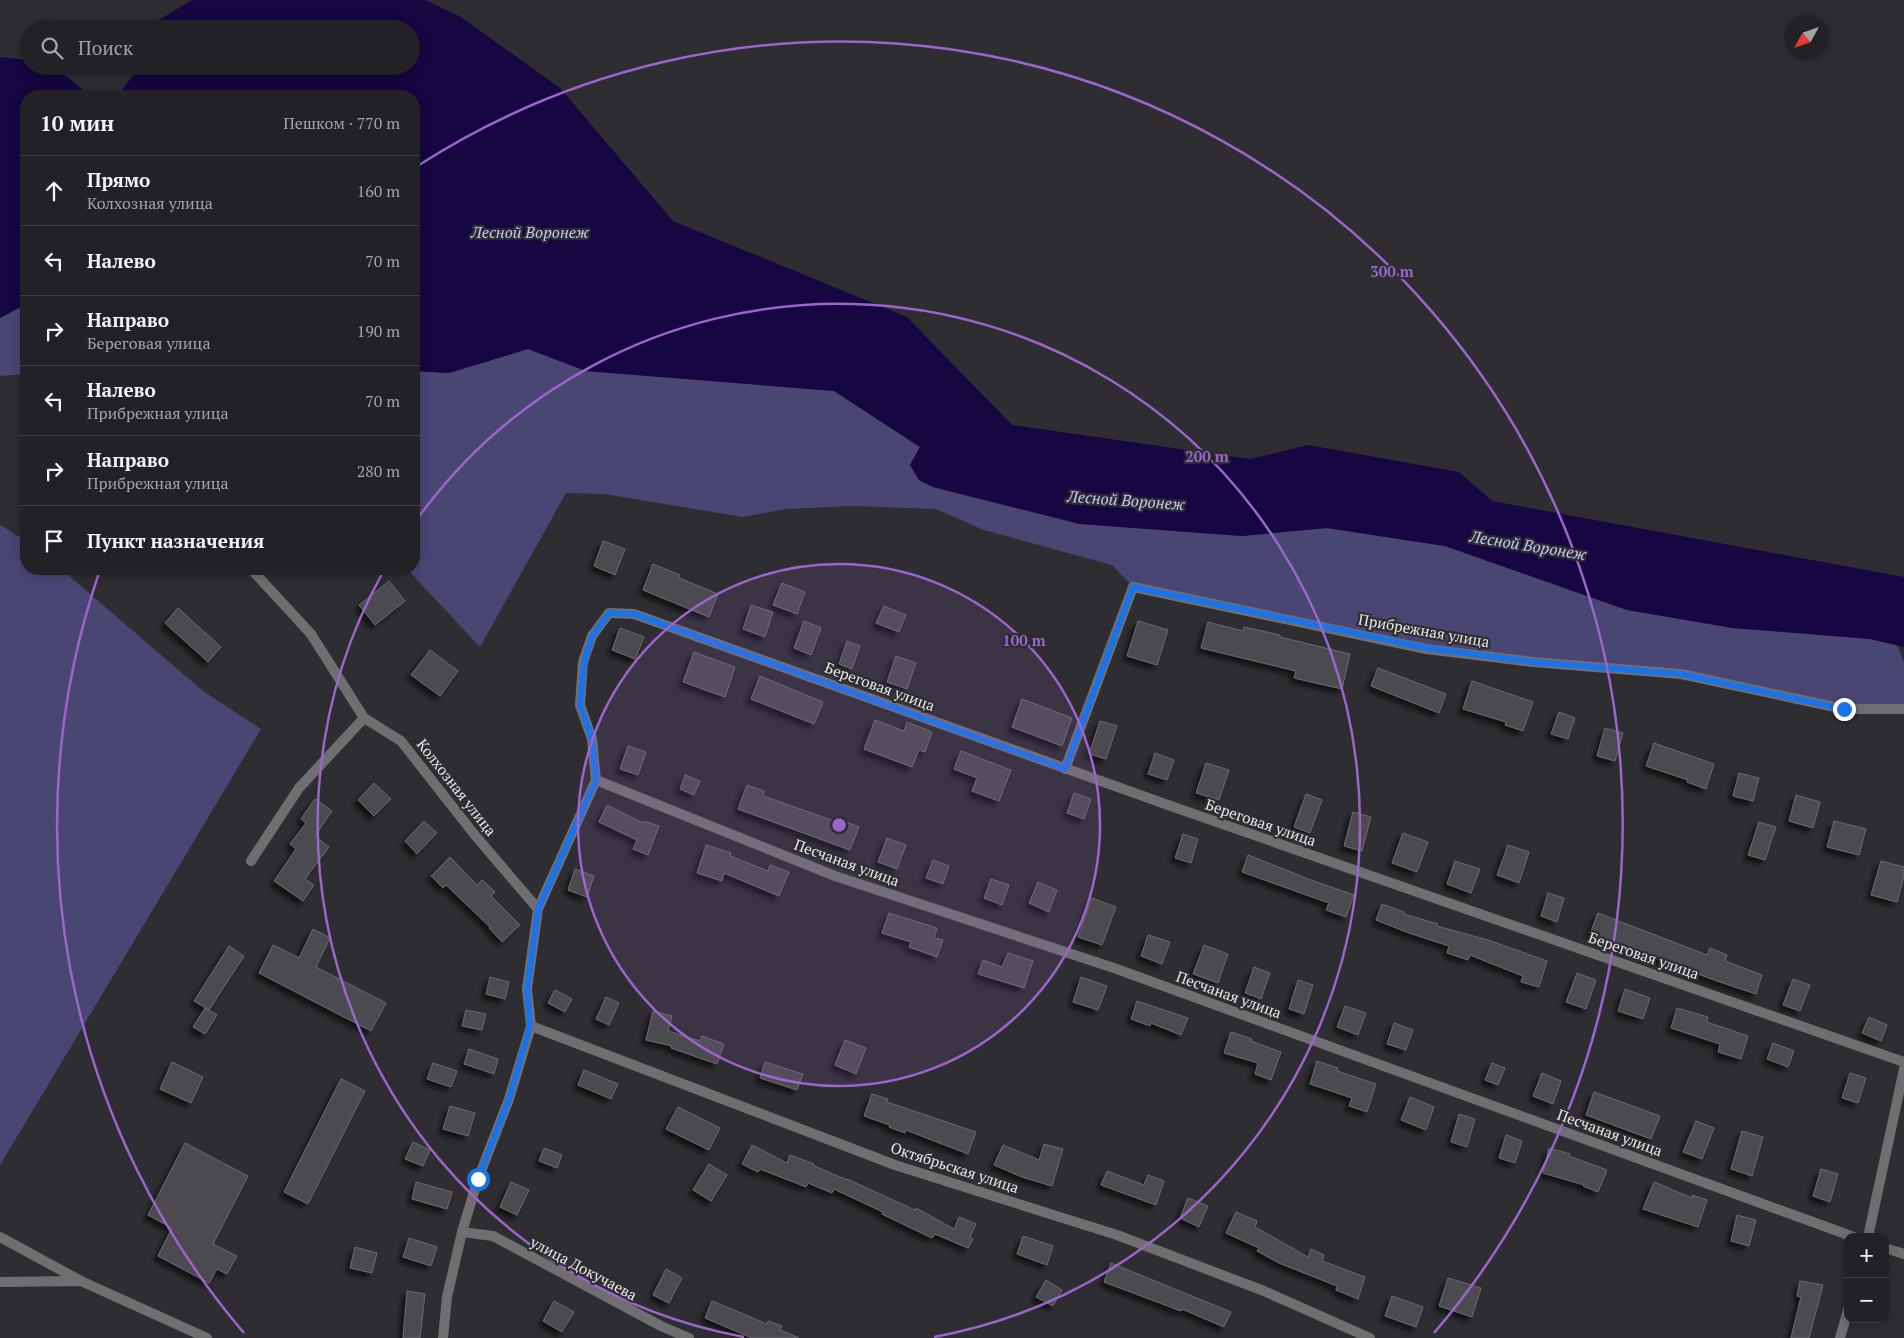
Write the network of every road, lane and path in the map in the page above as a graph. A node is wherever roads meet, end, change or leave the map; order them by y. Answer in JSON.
{"nodes":[{"id":1,"x":257,"y":575,"type":"edge"},
{"id":2,"x":1904,"y":709,"type":"edge"},
{"id":3,"x":364,"y":718,"type":"junction"},
{"id":4,"x":1065,"y":769,"type":"junction"},
{"id":5,"x":596,"y":780,"type":"junction"},
{"id":6,"x":251,"y":861,"type":"dead end"},
{"id":7,"x":538,"y":909,"type":"junction"},
{"id":8,"x":530,"y":1026,"type":"junction"},
{"id":9,"x":1904,"y":1062,"type":"edge"},
{"id":10,"x":1904,"y":1069,"type":"edge"},
{"id":11,"x":462,"y":1232,"type":"junction"},
{"id":12,"x":1844,"y":1233,"type":"edge"},
{"id":13,"x":1869,"y":1233,"type":"edge"},
{"id":14,"x":0,"y":1237,"type":"edge"},
{"id":15,"x":1889,"y":1249,"type":"edge"},
{"id":16,"x":1904,"y":1254,"type":"edge"},
{"id":17,"x":81,"y":1281,"type":"junction"},
{"id":18,"x":0,"y":1282,"type":"edge"},
{"id":19,"x":1844,"y":1323,"type":"edge"},
{"id":20,"x":207,"y":1338,"type":"edge"},
{"id":21,"x":443,"y":1338,"type":"edge"},
{"id":22,"x":689,"y":1338,"type":"edge"},
{"id":23,"x":1370,"y":1338,"type":"edge"},
{"id":24,"x":1840,"y":1338,"type":"edge"}],
"edges":[{"from":1,"to":3,"type":"street"},
{"from":2,"to":4,"type":"street","name":"Прибрежная улица"},
{"from":3,"to":6,"type":"street"},
{"from":3,"to":7,"type":"street","name":"Колхозная улица"},
{"from":4,"to":5,"type":"street","name":"Береговая улица"},
{"from":4,"to":9,"type":"street","name":"Береговая улица"},
{"from":5,"to":7,"type":"street"},
{"from":5,"to":12,"type":"street","name":"Песчаная улица"},
{"from":7,"to":8,"type":"street"},
{"from":8,"to":11,"type":"street"},
{"from":8,"to":23,"type":"street","name":"Октябрьская улица"},
{"from":10,"to":13,"type":"street"},
{"from":11,"to":21,"type":"street"},
{"from":11,"to":22,"type":"street","name":"улица Докучаева"},
{"from":14,"to":17,"type":"street"},
{"from":15,"to":16,"type":"street"},
{"from":17,"to":18,"type":"street"},
{"from":17,"to":20,"type":"street"},
{"from":19,"to":24,"type":"street"}]}
